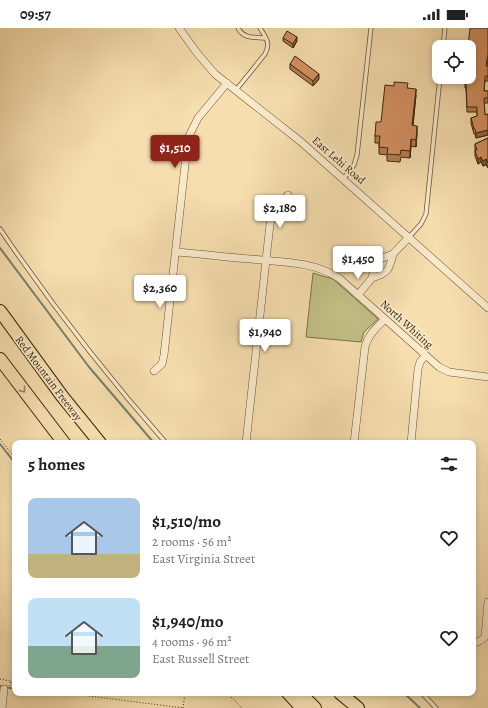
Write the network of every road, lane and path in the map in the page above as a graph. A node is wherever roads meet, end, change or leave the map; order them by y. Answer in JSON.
{"nodes":[{"id":1,"x":179,"y":28,"type":"edge"},
{"id":2,"x":238,"y":28,"type":"edge"},
{"id":3,"x":260,"y":28,"type":"edge"},
{"id":4,"x":371,"y":28,"type":"edge"},
{"id":5,"x":445,"y":28,"type":"edge"},
{"id":6,"x":266,"y":38,"type":"junction"},
{"id":7,"x":444,"y":40,"type":"edge"},
{"id":8,"x":227,"y":83,"type":"junction"},
{"id":9,"x":439,"y":84,"type":"edge"},
{"id":10,"x":236,"y":90,"type":"junction"},
{"id":11,"x":344,"y":178,"type":"junction"},
{"id":12,"x":288,"y":195,"type":"dead end"},
{"id":13,"x":0,"y":229,"type":"edge"},
{"id":14,"x":409,"y":236,"type":"junction"},
{"id":15,"x":176,"y":252,"type":"junction"},
{"id":16,"x":392,"y":254,"type":"junction"},
{"id":17,"x":266,"y":260,"type":"junction"},
{"id":18,"x":372,"y":278,"type":"junction"},
{"id":19,"x":358,"y":295,"type":"junction"},
{"id":20,"x":488,"y":308,"type":"edge"},
{"id":21,"x":0,"y":311,"type":"edge"},
{"id":22,"x":385,"y":319,"type":"junction"},
{"id":23,"x":426,"y":356,"type":"junction"},
{"id":24,"x":0,"y":359,"type":"edge"},
{"id":25,"x":154,"y":371,"type":"dead end"},
{"id":26,"x":488,"y":377,"type":"edge"},
{"id":27,"x":0,"y":439,"type":"edge"},
{"id":28,"x":62,"y":440,"type":"edge"},
{"id":29,"x":98,"y":440,"type":"edge"},
{"id":30,"x":163,"y":440,"type":"edge"},
{"id":31,"x":246,"y":440,"type":"edge"},
{"id":32,"x":354,"y":440,"type":"edge"},
{"id":33,"x":410,"y":440,"type":"edge"},
{"id":34,"x":12,"y":454,"type":"edge"},
{"id":35,"x":488,"y":602,"type":"edge"},
{"id":36,"x":476,"y":642,"type":"edge"},
{"id":37,"x":0,"y":679,"type":"edge"},
{"id":38,"x":11,"y":681,"type":"joint"},
{"id":39,"x":7,"y":687,"type":"joint"},
{"id":40,"x":89,"y":696,"type":"edge"},
{"id":41,"x":185,"y":696,"type":"edge"},
{"id":42,"x":230,"y":696,"type":"edge"},
{"id":43,"x":291,"y":696,"type":"edge"},
{"id":44,"x":303,"y":696,"type":"edge"},
{"id":45,"x":344,"y":696,"type":"edge"},
{"id":46,"x":425,"y":696,"type":"edge"},
{"id":47,"x":2,"y":708,"type":"edge"},
{"id":48,"x":183,"y":708,"type":"edge"},
{"id":49,"x":242,"y":708,"type":"edge"},
{"id":50,"x":302,"y":708,"type":"edge"},
{"id":51,"x":315,"y":708,"type":"edge"},
{"id":52,"x":358,"y":708,"type":"edge"},
{"id":53,"x":436,"y":708,"type":"edge"}],
"edges":[{"from":1,"to":8,"type":"street","name":"East Lehi Road"},
{"from":2,"to":6,"type":"lane"},
{"from":3,"to":6,"type":"lane"},
{"from":4,"to":11,"type":"lane"},
{"from":5,"to":7,"type":"lane"},
{"from":6,"to":10,"type":"lane"},
{"from":8,"to":10,"type":"street","name":"East Lehi Road"},
{"from":8,"to":15,"type":"street"},
{"from":9,"to":14,"type":"lane"},
{"from":10,"to":11,"type":"street","name":"East Lehi Road"},
{"from":11,"to":14,"type":"street","name":"East Lehi Road"},
{"from":12,"to":17,"type":"street"},
{"from":13,"to":30,"type":"lane"},
{"from":14,"to":16,"type":"street"},
{"from":14,"to":20,"type":"street","name":"East Lehi Road"},
{"from":15,"to":17,"type":"street","name":"North Whiting"},
{"from":15,"to":25,"type":"street"},
{"from":16,"to":18,"type":"street"},
{"from":16,"to":18,"type":"street"},
{"from":17,"to":19,"type":"street","name":"North Whiting"},
{"from":17,"to":31,"type":"street"},
{"from":18,"to":19,"type":"street"},
{"from":19,"to":22,"type":"street","name":"North Whiting"},
{"from":21,"to":29,"type":"highway","name":"Red Mountain Freeway"},
{"from":22,"to":23,"type":"street","name":"North Whiting"},
{"from":22,"to":32,"type":"street"},
{"from":23,"to":26,"type":"street","name":"North Whiting"},
{"from":23,"to":33,"type":"street"},
{"from":24,"to":28,"type":"highway","one_way":true},
{"from":27,"to":34,"type":"path"},
{"from":35,"to":36,"type":"street"},
{"from":37,"to":38,"type":"path"},
{"from":38,"to":39,"type":"path"},
{"from":39,"to":47,"type":"street"},
{"from":40,"to":48,"type":"path"},
{"from":41,"to":48,"type":"path"},
{"from":42,"to":49,"type":"path"},
{"from":43,"to":50,"type":"highway"},
{"from":44,"to":51,"type":"highway"},
{"from":45,"to":52,"type":"highway"},
{"from":46,"to":53,"type":"lane"}]}
